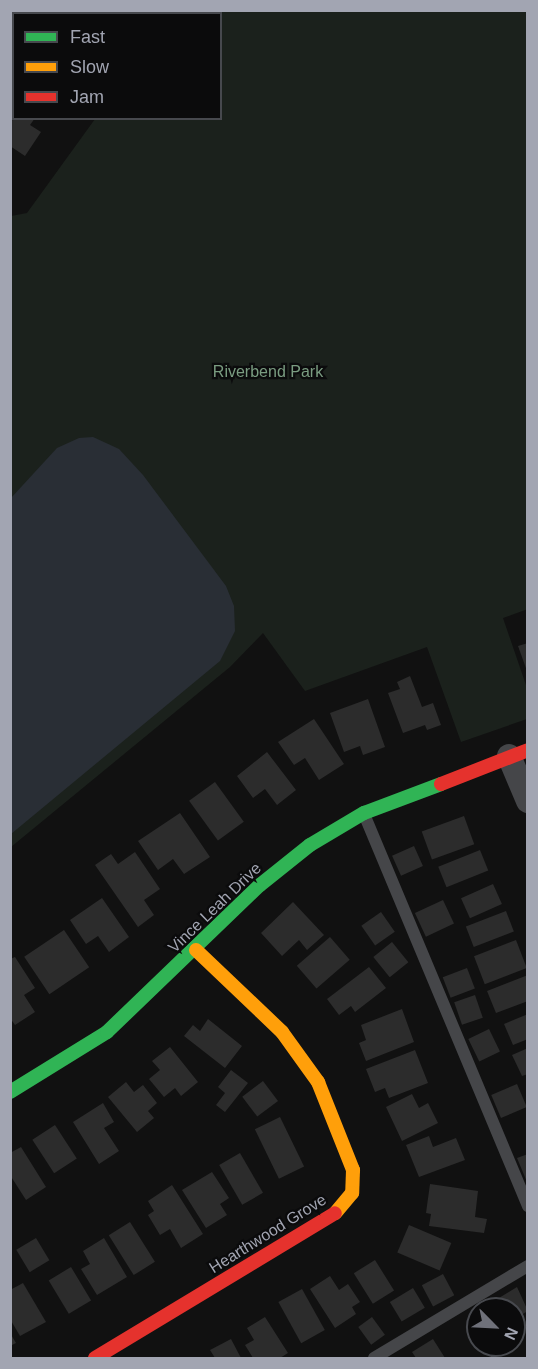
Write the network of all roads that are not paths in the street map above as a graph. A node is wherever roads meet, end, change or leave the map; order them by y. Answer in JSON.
{"nodes":[{"id":1,"x":518,"y":753,"type":"edge"},
{"id":2,"x":528,"y":801,"type":"edge"},
{"id":3,"x":364,"y":813,"type":"junction"},
{"id":4,"x":196,"y":950,"type":"junction"},
{"id":5,"x":10,"y":1092,"type":"edge"},
{"id":6,"x":528,"y":1206,"type":"edge"},
{"id":7,"x":528,"y":1266,"type":"edge"},
{"id":8,"x":95,"y":1359,"type":"edge"},
{"id":9,"x":374,"y":1359,"type":"edge"}],
"edges":[{"from":1,"to":2,"type":"street"},
{"from":1,"to":3,"type":"street","name":"Vince Leah Drive"},
{"from":3,"to":4,"type":"street","name":"Vince Leah Drive"},
{"from":3,"to":6,"type":"lane"},
{"from":4,"to":5,"type":"street","name":"Vince Leah Drive"},
{"from":4,"to":8,"type":"street","name":"Hearthwood Grove"},
{"from":7,"to":9,"type":"lane"}]}
